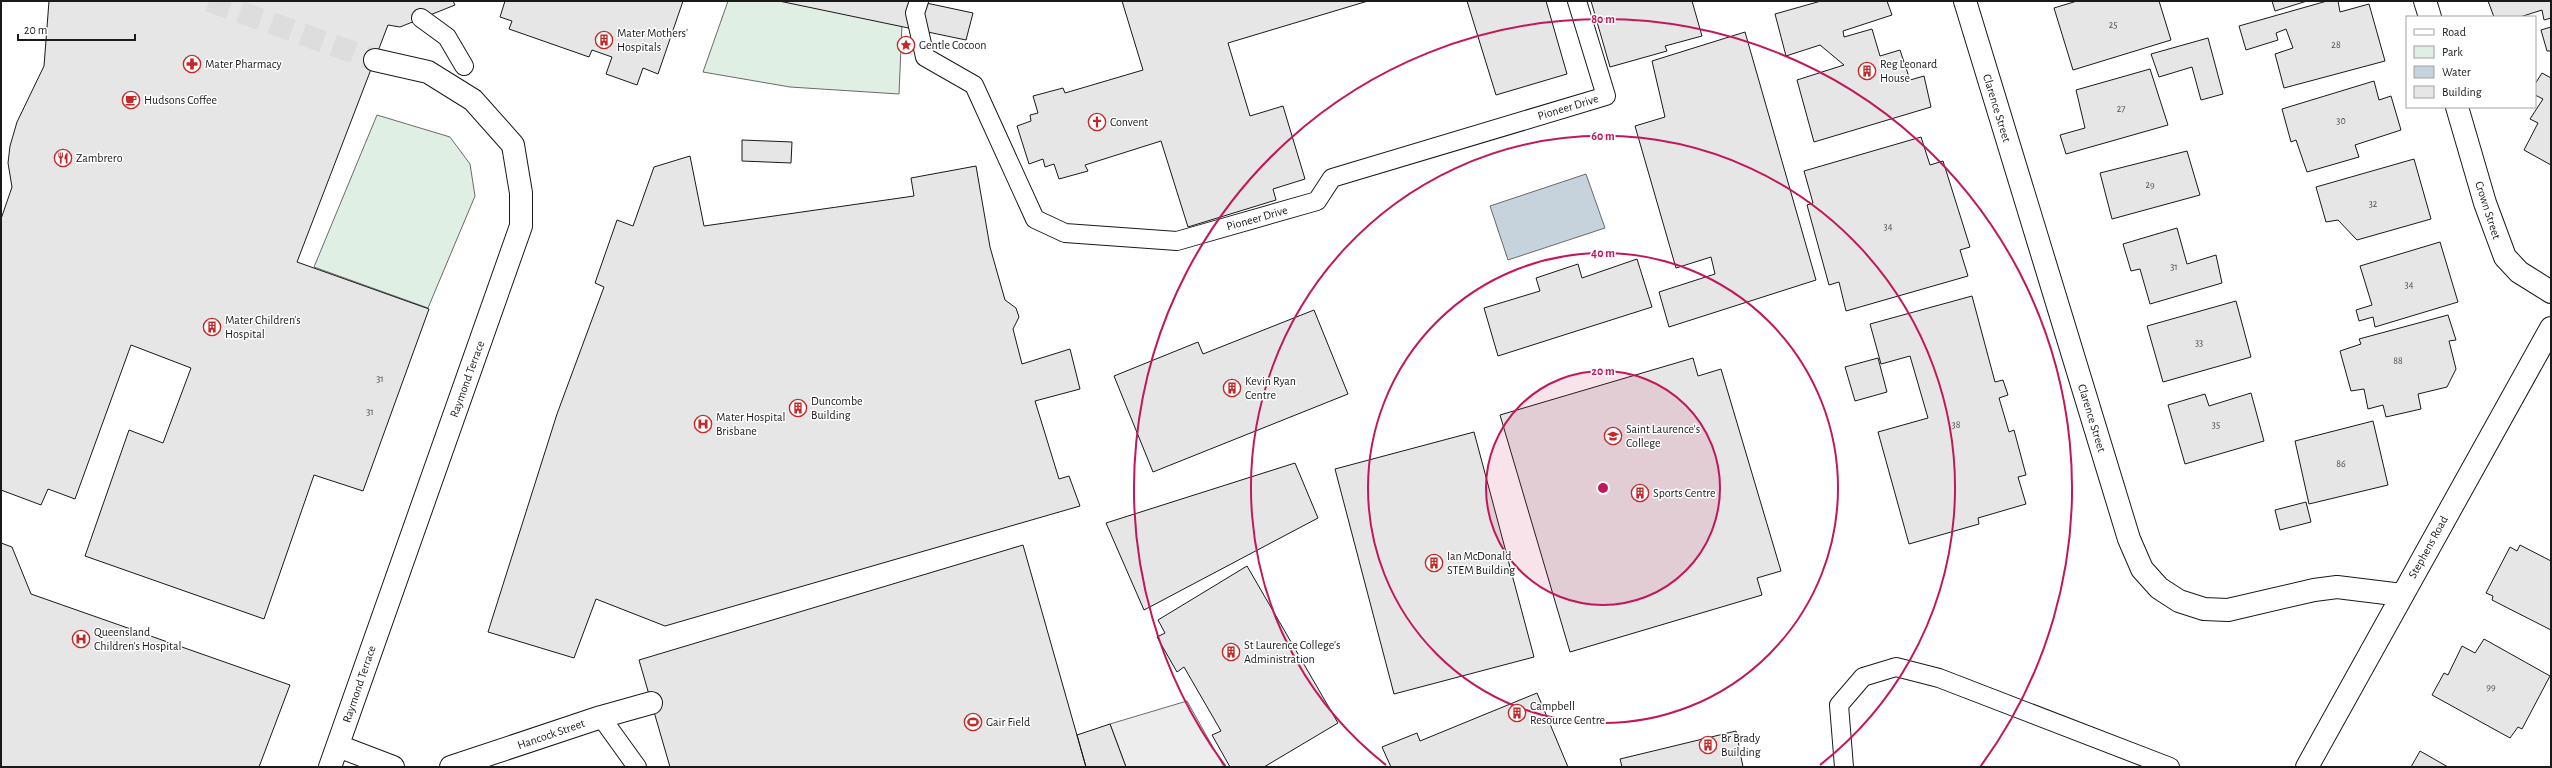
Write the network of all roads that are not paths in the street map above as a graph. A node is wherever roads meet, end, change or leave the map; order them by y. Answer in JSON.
{"nodes":[{"id":1,"x":919,"y":1,"type":"edge"},
{"id":2,"x":1577,"y":1,"type":"edge"},
{"id":3,"x":1965,"y":1,"type":"edge"},
{"id":4,"x":2425,"y":1,"type":"edge"},
{"id":5,"x":2430,"y":16,"type":"edge"},
{"id":6,"x":422,"y":18,"type":"dead end"},
{"id":7,"x":374,"y":60,"type":"tunnel mouth"},
{"id":8,"x":464,"y":66,"type":"dead end"},
{"id":9,"x":2457,"y":108,"type":"edge"},
{"id":10,"x":2551,"y":292,"type":"edge"},
{"id":11,"x":2551,"y":328,"type":"edge"},
{"id":12,"x":2402,"y":595,"type":"junction"},
{"id":13,"x":651,"y":703,"type":"dead end"},
{"id":14,"x":601,"y":717,"type":"junction"},
{"id":15,"x":338,"y":746,"type":"junction"},
{"id":16,"x":330,"y":767,"type":"edge"},
{"id":17,"x":393,"y":767,"type":"edge"},
{"id":18,"x":451,"y":767,"type":"edge"},
{"id":19,"x":637,"y":767,"type":"edge"},
{"id":20,"x":1844,"y":767,"type":"edge"},
{"id":21,"x":2170,"y":767,"type":"edge"},
{"id":22,"x":2307,"y":767,"type":"edge"}],
"edges":[{"from":1,"to":2,"type":"lane","name":"Pioneer Drive"},
{"from":3,"to":12,"type":"street","name":"Clarence Street"},
{"from":4,"to":5,"type":"street"},
{"from":6,"to":8,"type":"lane"},
{"from":7,"to":15,"type":"street","name":"Raymond Terrace"},
{"from":9,"to":10,"type":"street","name":"Crown Street"},
{"from":11,"to":12,"type":"street","name":"Stephens Road"},
{"from":12,"to":22,"type":"street","name":"Stephens Road"},
{"from":13,"to":14,"type":"street","name":"Hancock Street"},
{"from":14,"to":18,"type":"street","name":"Hancock Street"},
{"from":14,"to":19,"type":"lane"},
{"from":15,"to":16,"type":"street","name":"Raymond Terrace"},
{"from":15,"to":17,"type":"street"},
{"from":20,"to":21,"type":"lane"}]}
